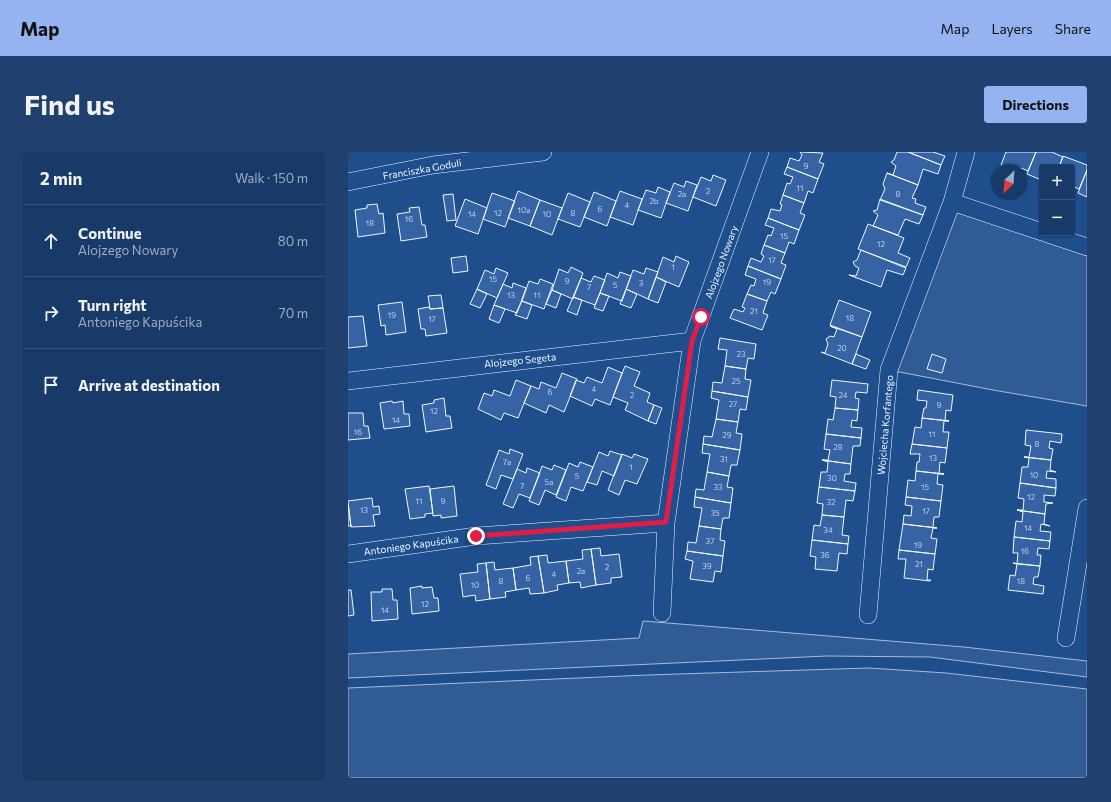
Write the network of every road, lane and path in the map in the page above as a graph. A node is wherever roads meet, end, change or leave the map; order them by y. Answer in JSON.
{"nodes":[{"id":1,"x":543,"y":152,"type":"edge"},
{"id":2,"x":760,"y":152,"type":"edge"},
{"id":3,"x":966,"y":152,"type":"edge"},
{"id":4,"x":348,"y":182,"type":"edge"},
{"id":5,"x":952,"y":202,"type":"junction"},
{"id":6,"x":1039,"y":232,"type":"edge"},
{"id":7,"x":1052,"y":236,"type":"edge"},
{"id":8,"x":1087,"y":247,"type":"edge"},
{"id":9,"x":692,"y":341,"type":"junction"},
{"id":10,"x":348,"y":381,"type":"edge"},
{"id":11,"x":1087,"y":508,"type":"edge"},
{"id":12,"x":666,"y":522,"type":"junction"},
{"id":13,"x":348,"y":554,"type":"edge"},
{"id":14,"x":662,"y":613,"type":"dead end"},
{"id":15,"x":868,"y":615,"type":"dead end"},
{"id":16,"x":1066,"y":638,"type":"dead end"}],
"edges":[{"from":1,"to":4,"type":"street","name":"Franciszka Goduli"},
{"from":2,"to":9,"type":"street","name":"Alojzego Nowary"},
{"from":3,"to":5,"type":"street","name":"Wojciecha Korfantego"},
{"from":5,"to":6,"type":"street"},
{"from":5,"to":15,"type":"street","name":"Wojciecha Korfantego"},
{"from":7,"to":8,"type":"street"},
{"from":9,"to":10,"type":"street","name":"Alojzego Segeta"},
{"from":9,"to":12,"type":"street","name":"Alojzego Nowary"},
{"from":11,"to":16,"type":"street"},
{"from":12,"to":13,"type":"street","name":"Antoniego Kapuścika"},
{"from":12,"to":14,"type":"street","name":"Alojzego Nowary"}]}
